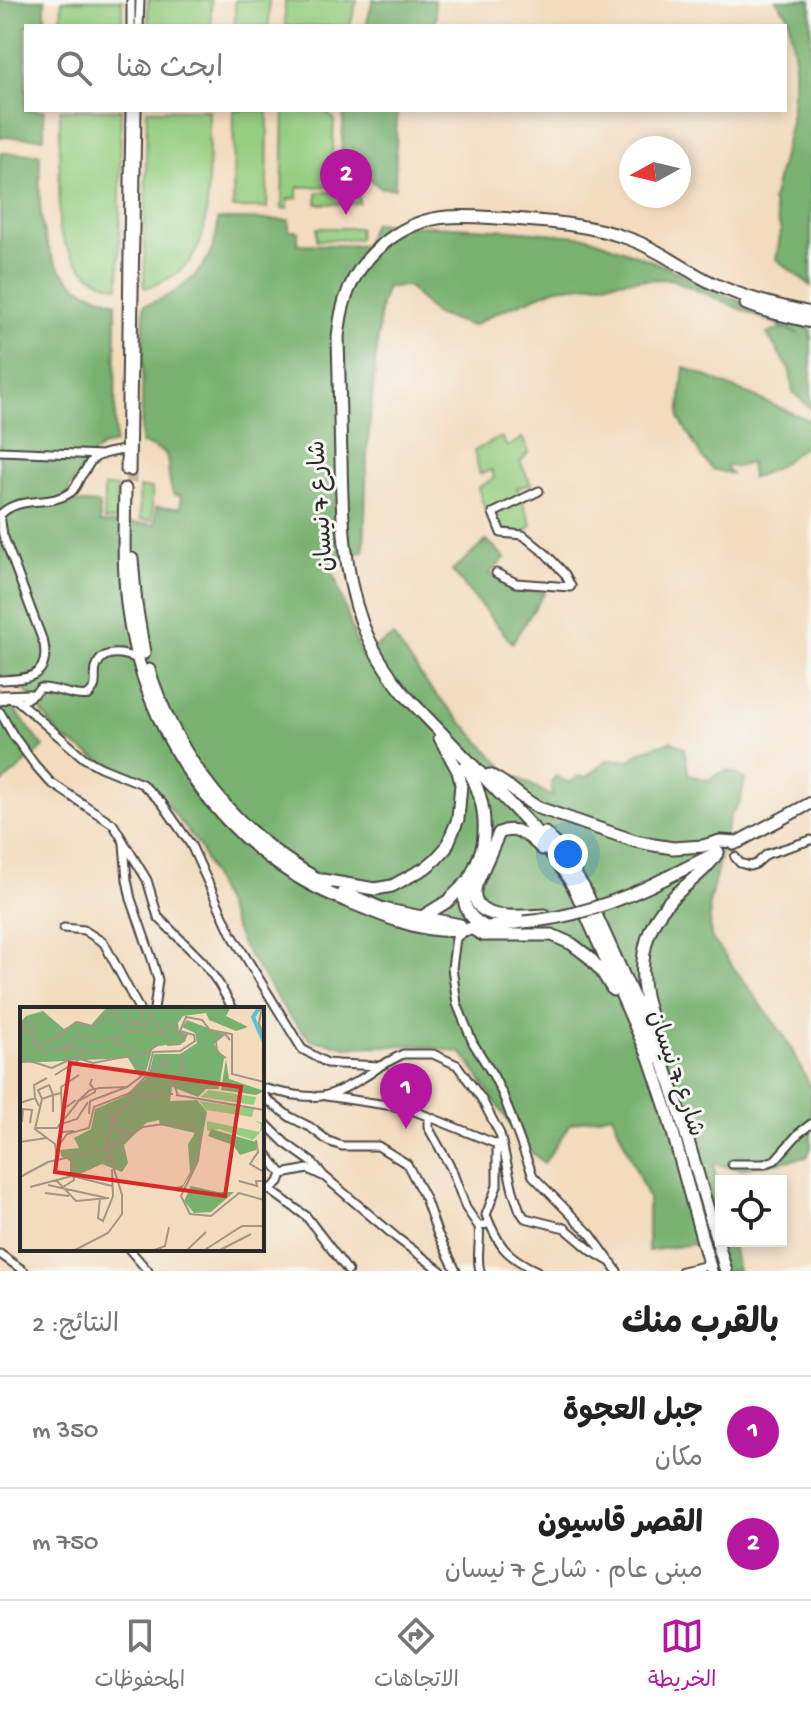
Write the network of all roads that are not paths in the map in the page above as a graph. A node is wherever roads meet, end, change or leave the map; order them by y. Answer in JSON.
{"nodes":[{"id":1,"x":131,"y":0,"type":"edge"},
{"id":2,"x":140,"y":0,"type":"edge"},
{"id":3,"x":131,"y":24,"type":"edge"},
{"id":4,"x":139,"y":24,"type":"edge"},
{"id":5,"x":130,"y":112,"type":"edge"},
{"id":6,"x":137,"y":112,"type":"edge"},
{"id":7,"x":811,"y":313,"type":"edge"},
{"id":8,"x":811,"y":322,"type":"edge"},
{"id":9,"x":128,"y":449,"type":"junction"},
{"id":10,"x":0,"y":451,"type":"edge"},
{"id":11,"x":102,"y":455,"type":"junction"},
{"id":12,"x":128,"y":472,"type":"tunnel mouth"},
{"id":13,"x":539,"y":491,"type":"dead end"},
{"id":14,"x":0,"y":515,"type":"edge"},
{"id":15,"x":496,"y":573,"type":"dead end"},
{"id":16,"x":138,"y":659,"type":"junction"},
{"id":17,"x":0,"y":680,"type":"edge"},
{"id":18,"x":36,"y":693,"type":"junction"},
{"id":19,"x":0,"y":695,"type":"edge"},
{"id":20,"x":0,"y":701,"type":"edge"},
{"id":21,"x":22,"y":703,"type":"junction"},
{"id":22,"x":0,"y":712,"type":"edge"},
{"id":23,"x":432,"y":724,"type":"junction"},
{"id":24,"x":456,"y":748,"type":"junction"},
{"id":25,"x":489,"y":775,"type":"junction"},
{"id":26,"x":811,"y":803,"type":"edge"},
{"id":27,"x":811,"y":840,"type":"edge"},
{"id":28,"x":124,"y":842,"type":"junction"},
{"id":29,"x":739,"y":842,"type":"junction"},
{"id":30,"x":718,"y":852,"type":"junction"},
{"id":31,"x":735,"y":857,"type":"dead end"},
{"id":32,"x":470,"y":878,"type":"junction"},
{"id":33,"x":317,"y":879,"type":"junction"},
{"id":34,"x":569,"y":879,"type":"junction"},
{"id":35,"x":421,"y":918,"type":"junction"},
{"id":36,"x":524,"y":919,"type":"junction"},
{"id":37,"x":484,"y":926,"type":"junction"},
{"id":38,"x":64,"y":928,"type":"dead end"},
{"id":39,"x":470,"y":928,"type":"junction"},
{"id":40,"x":138,"y":1007,"type":"edge"},
{"id":41,"x":154,"y":1007,"type":"edge"},
{"id":42,"x":232,"y":1007,"type":"edge"},
{"id":43,"x":629,"y":1011,"type":"junction"},
{"id":44,"x":380,"y":1066,"type":"junction"},
{"id":45,"x":264,"y":1090,"type":"edge"},
{"id":46,"x":264,"y":1093,"type":"edge"},
{"id":47,"x":326,"y":1096,"type":"junction"},
{"id":48,"x":677,"y":1103,"type":"junction"},
{"id":49,"x":428,"y":1118,"type":"junction"},
{"id":50,"x":264,"y":1122,"type":"edge"},
{"id":51,"x":811,"y":1124,"type":"edge"},
{"id":52,"x":807,"y":1131,"type":"edge"},
{"id":53,"x":500,"y":1143,"type":"junction"},
{"id":54,"x":264,"y":1151,"type":"edge"},
{"id":55,"x":732,"y":1164,"type":"dead end"},
{"id":56,"x":282,"y":1174,"type":"junction"},
{"id":57,"x":325,"y":1177,"type":"junction"},
{"id":58,"x":266,"y":1189,"type":"edge"},
{"id":59,"x":489,"y":1223,"type":"junction"},
{"id":60,"x":479,"y":1227,"type":"junction"},
{"id":61,"x":131,"y":1251,"type":"edge"},
{"id":62,"x":0,"y":1254,"type":"edge"},
{"id":63,"x":710,"y":1268,"type":"edge"},
{"id":64,"x":616,"y":1269,"type":"edge"},
{"id":65,"x":24,"y":1271,"type":"edge"},
{"id":66,"x":148,"y":1271,"type":"edge"},
{"id":67,"x":348,"y":1271,"type":"edge"},
{"id":68,"x":441,"y":1271,"type":"edge"},
{"id":69,"x":456,"y":1271,"type":"edge"},
{"id":70,"x":480,"y":1271,"type":"edge"},
{"id":71,"x":537,"y":1271,"type":"edge"},
{"id":72,"x":682,"y":1271,"type":"edge"},
{"id":73,"x":726,"y":1271,"type":"edge"}],
"edges":[{"from":1,"to":3,"type":"street"},
{"from":2,"to":4,"type":"street"},
{"from":5,"to":9,"type":"street"},
{"from":6,"to":9,"type":"street"},
{"from":7,"to":23,"type":"main road","name":"شارع 7 نيسان"},
{"from":8,"to":25,"type":"main road","name":"شارع 7 نيسان"},
{"from":9,"to":11,"type":"street"},
{"from":9,"to":12,"type":"street"},
{"from":10,"to":11,"type":"street"},
{"from":11,"to":14,"type":"street"},
{"from":13,"to":15,"type":"street"},
{"from":14,"to":17,"type":"street"},
{"from":16,"to":18,"type":"street"},
{"from":16,"to":33,"type":"main road"},
{"from":16,"to":39,"type":"main road"},
{"from":18,"to":19,"type":"street"},
{"from":18,"to":21,"type":"street"},
{"from":20,"to":21,"type":"street"},
{"from":21,"to":44,"type":"street"},
{"from":22,"to":28,"type":"street"},
{"from":23,"to":24,"type":"main road","name":"شارع 7 نيسان"},
{"from":23,"to":33,"type":"main road"},
{"from":24,"to":32,"type":"main road"},
{"from":24,"to":34,"type":"main road","name":"شارع 7 نيسان"},
{"from":25,"to":29,"type":"main road"},
{"from":25,"to":48,"type":"main road","name":"شارع 7 نيسان"},
{"from":26,"to":29,"type":"main road"},
{"from":27,"to":31,"type":"street"},
{"from":28,"to":41,"type":"street"},
{"from":28,"to":42,"type":"street"},
{"from":29,"to":30,"type":"main road"},
{"from":30,"to":36,"type":"main road","bridge":true},
{"from":30,"to":48,"type":"main road"},
{"from":32,"to":35,"type":"main road"},
{"from":32,"to":37,"type":"main road"},
{"from":33,"to":35,"type":"main road"},
{"from":34,"to":36,"type":"main road"},
{"from":34,"to":43,"type":"main road","name":"شارع 7 نيسان"},
{"from":35,"to":39,"type":"main road"},
{"from":36,"to":37,"type":"main road"},
{"from":37,"to":39,"type":"main road"},
{"from":38,"to":40,"type":"street"},
{"from":39,"to":43,"type":"main road"},
{"from":39,"to":64,"type":"street"},
{"from":43,"to":63,"type":"main road","name":"شارع 7 نيسان"},
{"from":44,"to":47,"type":"street"},
{"from":44,"to":53,"type":"street"},
{"from":45,"to":47,"type":"street"},
{"from":46,"to":69,"type":"street"},
{"from":47,"to":49,"type":"street"},
{"from":48,"to":73,"type":"main road","name":"شارع 7 نيسان"},
{"from":49,"to":53,"type":"street"},
{"from":49,"to":60,"type":"street"},
{"from":50,"to":57,"type":"street"},
{"from":51,"to":52,"type":"street"},
{"from":52,"to":55,"type":"street"},
{"from":53,"to":59,"type":"street"},
{"from":53,"to":64,"type":"street"},
{"from":54,"to":56,"type":"street"},
{"from":56,"to":57,"type":"street"},
{"from":56,"to":58,"type":"street"},
{"from":57,"to":68,"type":"street"},
{"from":58,"to":67,"type":"street"},
{"from":59,"to":60,"type":"street"},
{"from":59,"to":71,"type":"street"},
{"from":60,"to":70,"type":"street"},
{"from":61,"to":66,"type":"street"},
{"from":62,"to":65,"type":"street"},
{"from":63,"to":72,"type":"street"}]}
